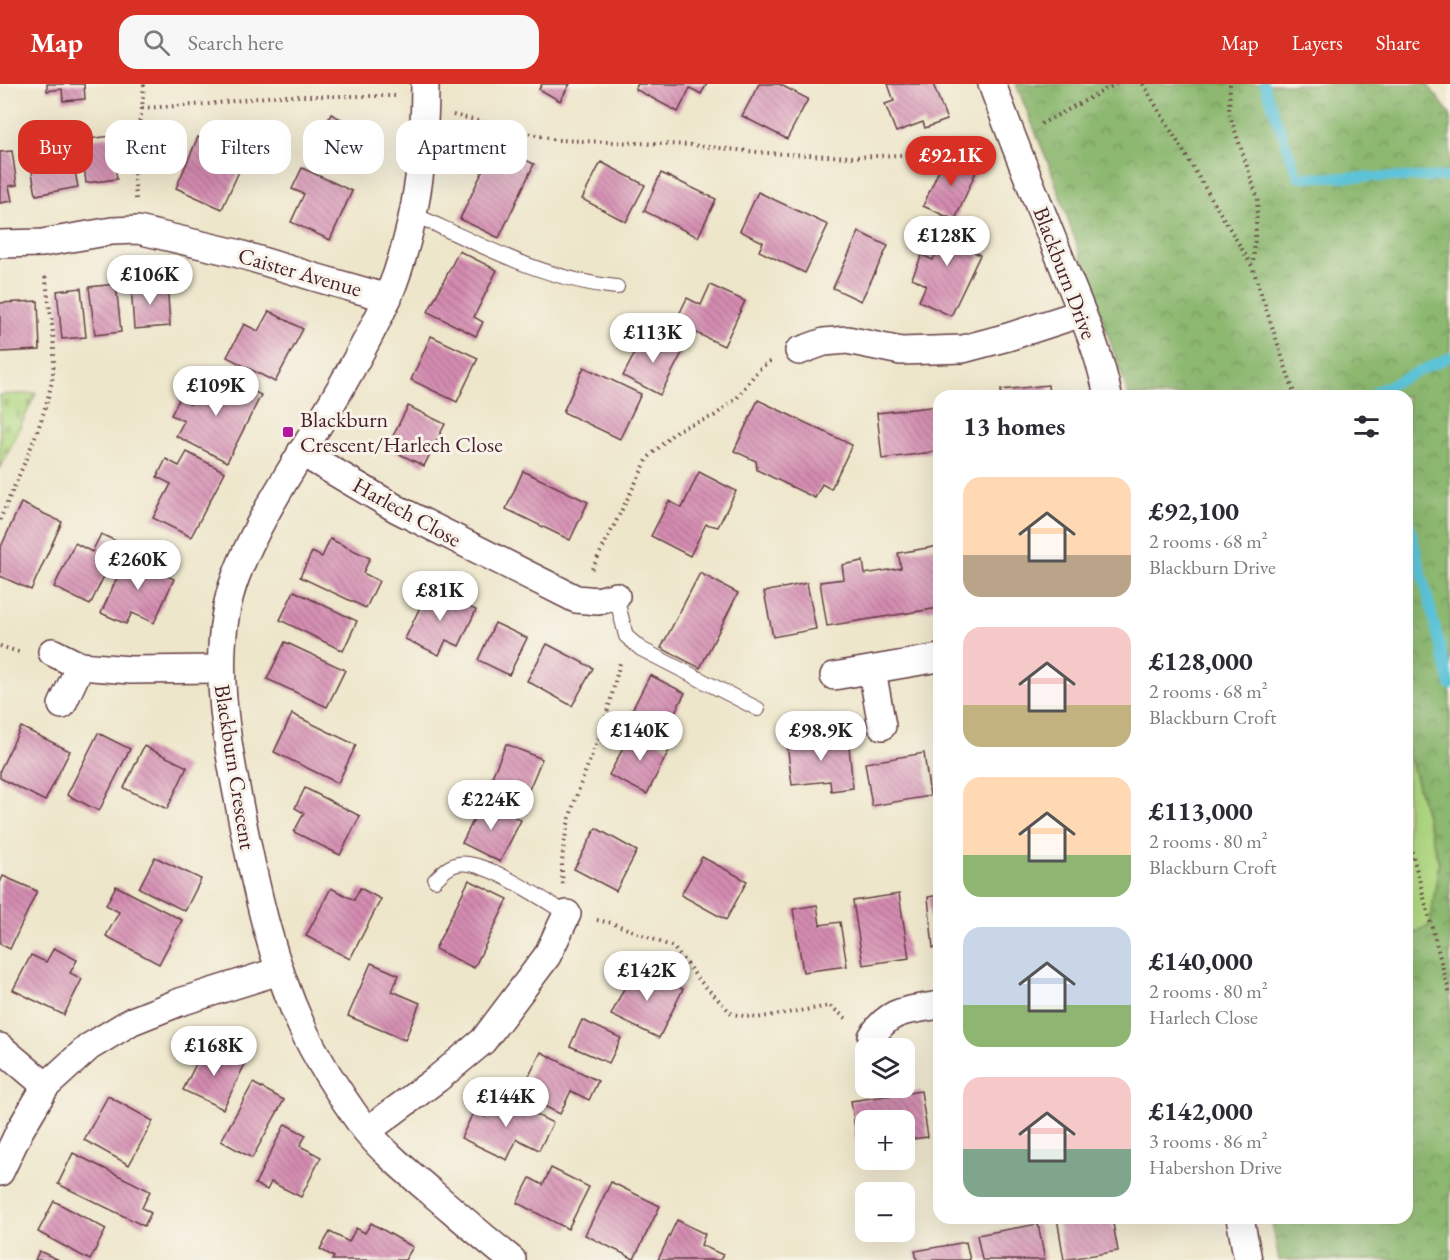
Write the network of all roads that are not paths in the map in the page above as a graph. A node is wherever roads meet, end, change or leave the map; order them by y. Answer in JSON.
{"nodes":[{"id":1,"x":992,"y":84,"type":"edge"},
{"id":2,"x":425,"y":96,"type":"edge"},
{"id":3,"x":413,"y":214,"type":"junction"},
{"id":4,"x":0,"y":244,"type":"edge"},
{"id":5,"x":617,"y":287,"type":"dead end"},
{"id":6,"x":388,"y":298,"type":"junction"},
{"id":7,"x":1082,"y":313,"type":"junction"},
{"id":8,"x":799,"y":351,"type":"road end"},
{"id":9,"x":1107,"y":390,"type":"edge"},
{"id":10,"x":301,"y":453,"type":"junction"},
{"id":11,"x":616,"y":596,"type":"joint"},
{"id":12,"x":52,"y":652,"type":"dead end"},
{"id":13,"x":933,"y":659,"type":"edge"},
{"id":14,"x":80,"y":666,"type":"junction"},
{"id":15,"x":220,"y":669,"type":"junction"},
{"id":16,"x":872,"y":670,"type":"junction"},
{"id":17,"x":834,"y":676,"type":"dead end"},
{"id":18,"x":62,"y":705,"type":"dead end"},
{"id":19,"x":758,"y":709,"type":"dead end"},
{"id":20,"x":882,"y":726,"type":"dead end"},
{"id":21,"x":435,"y":880,"type":"dead end"},
{"id":22,"x":567,"y":914,"type":"joint"},
{"id":23,"x":279,"y":971,"type":"junction"},
{"id":24,"x":933,"y":1006,"type":"edge"},
{"id":25,"x":872,"y":1037,"type":"dead end"},
{"id":26,"x":0,"y":1047,"type":"edge"},
{"id":27,"x":46,"y":1086,"type":"junction"},
{"id":28,"x":367,"y":1131,"type":"junction"},
{"id":29,"x":0,"y":1173,"type":"edge"},
{"id":30,"x":1241,"y":1224,"type":"edge"},
{"id":31,"x":483,"y":1251,"type":"edge"},
{"id":32,"x":512,"y":1260,"type":"edge"},
{"id":33,"x":1248,"y":1260,"type":"edge"}],
"edges":[{"from":1,"to":7,"type":"street","name":"Blackburn Drive"},
{"from":2,"to":3,"type":"street","name":"Blackburn Crescent"},
{"from":3,"to":5,"type":"lane"},
{"from":3,"to":6,"type":"street","name":"Blackburn Crescent"},
{"from":4,"to":6,"type":"street","name":"Caister Avenue"},
{"from":6,"to":10,"type":"street","name":"Blackburn Crescent"},
{"from":7,"to":8,"type":"street"},
{"from":7,"to":9,"type":"street","name":"Blackburn Drive"},
{"from":10,"to":11,"type":"street","name":"Harlech Close"},
{"from":10,"to":15,"type":"street","name":"Blackburn Crescent"},
{"from":11,"to":19,"type":"lane"},
{"from":12,"to":14,"type":"street"},
{"from":13,"to":16,"type":"street"},
{"from":14,"to":15,"type":"street"},
{"from":14,"to":18,"type":"street"},
{"from":15,"to":23,"type":"street","name":"Blackburn Crescent"},
{"from":16,"to":17,"type":"street"},
{"from":16,"to":20,"type":"street"},
{"from":21,"to":22,"type":"lane"},
{"from":22,"to":28,"type":"street"},
{"from":23,"to":27,"type":"street"},
{"from":23,"to":28,"type":"street","name":"Blackburn Crescent"},
{"from":24,"to":25,"type":"street"},
{"from":26,"to":27,"type":"street"},
{"from":27,"to":29,"type":"street"},
{"from":28,"to":31,"type":"street","name":"Blackburn Crescent"},
{"from":30,"to":33,"type":"street"},
{"from":31,"to":32,"type":"street","name":"Blackburn Crescent"}]}
